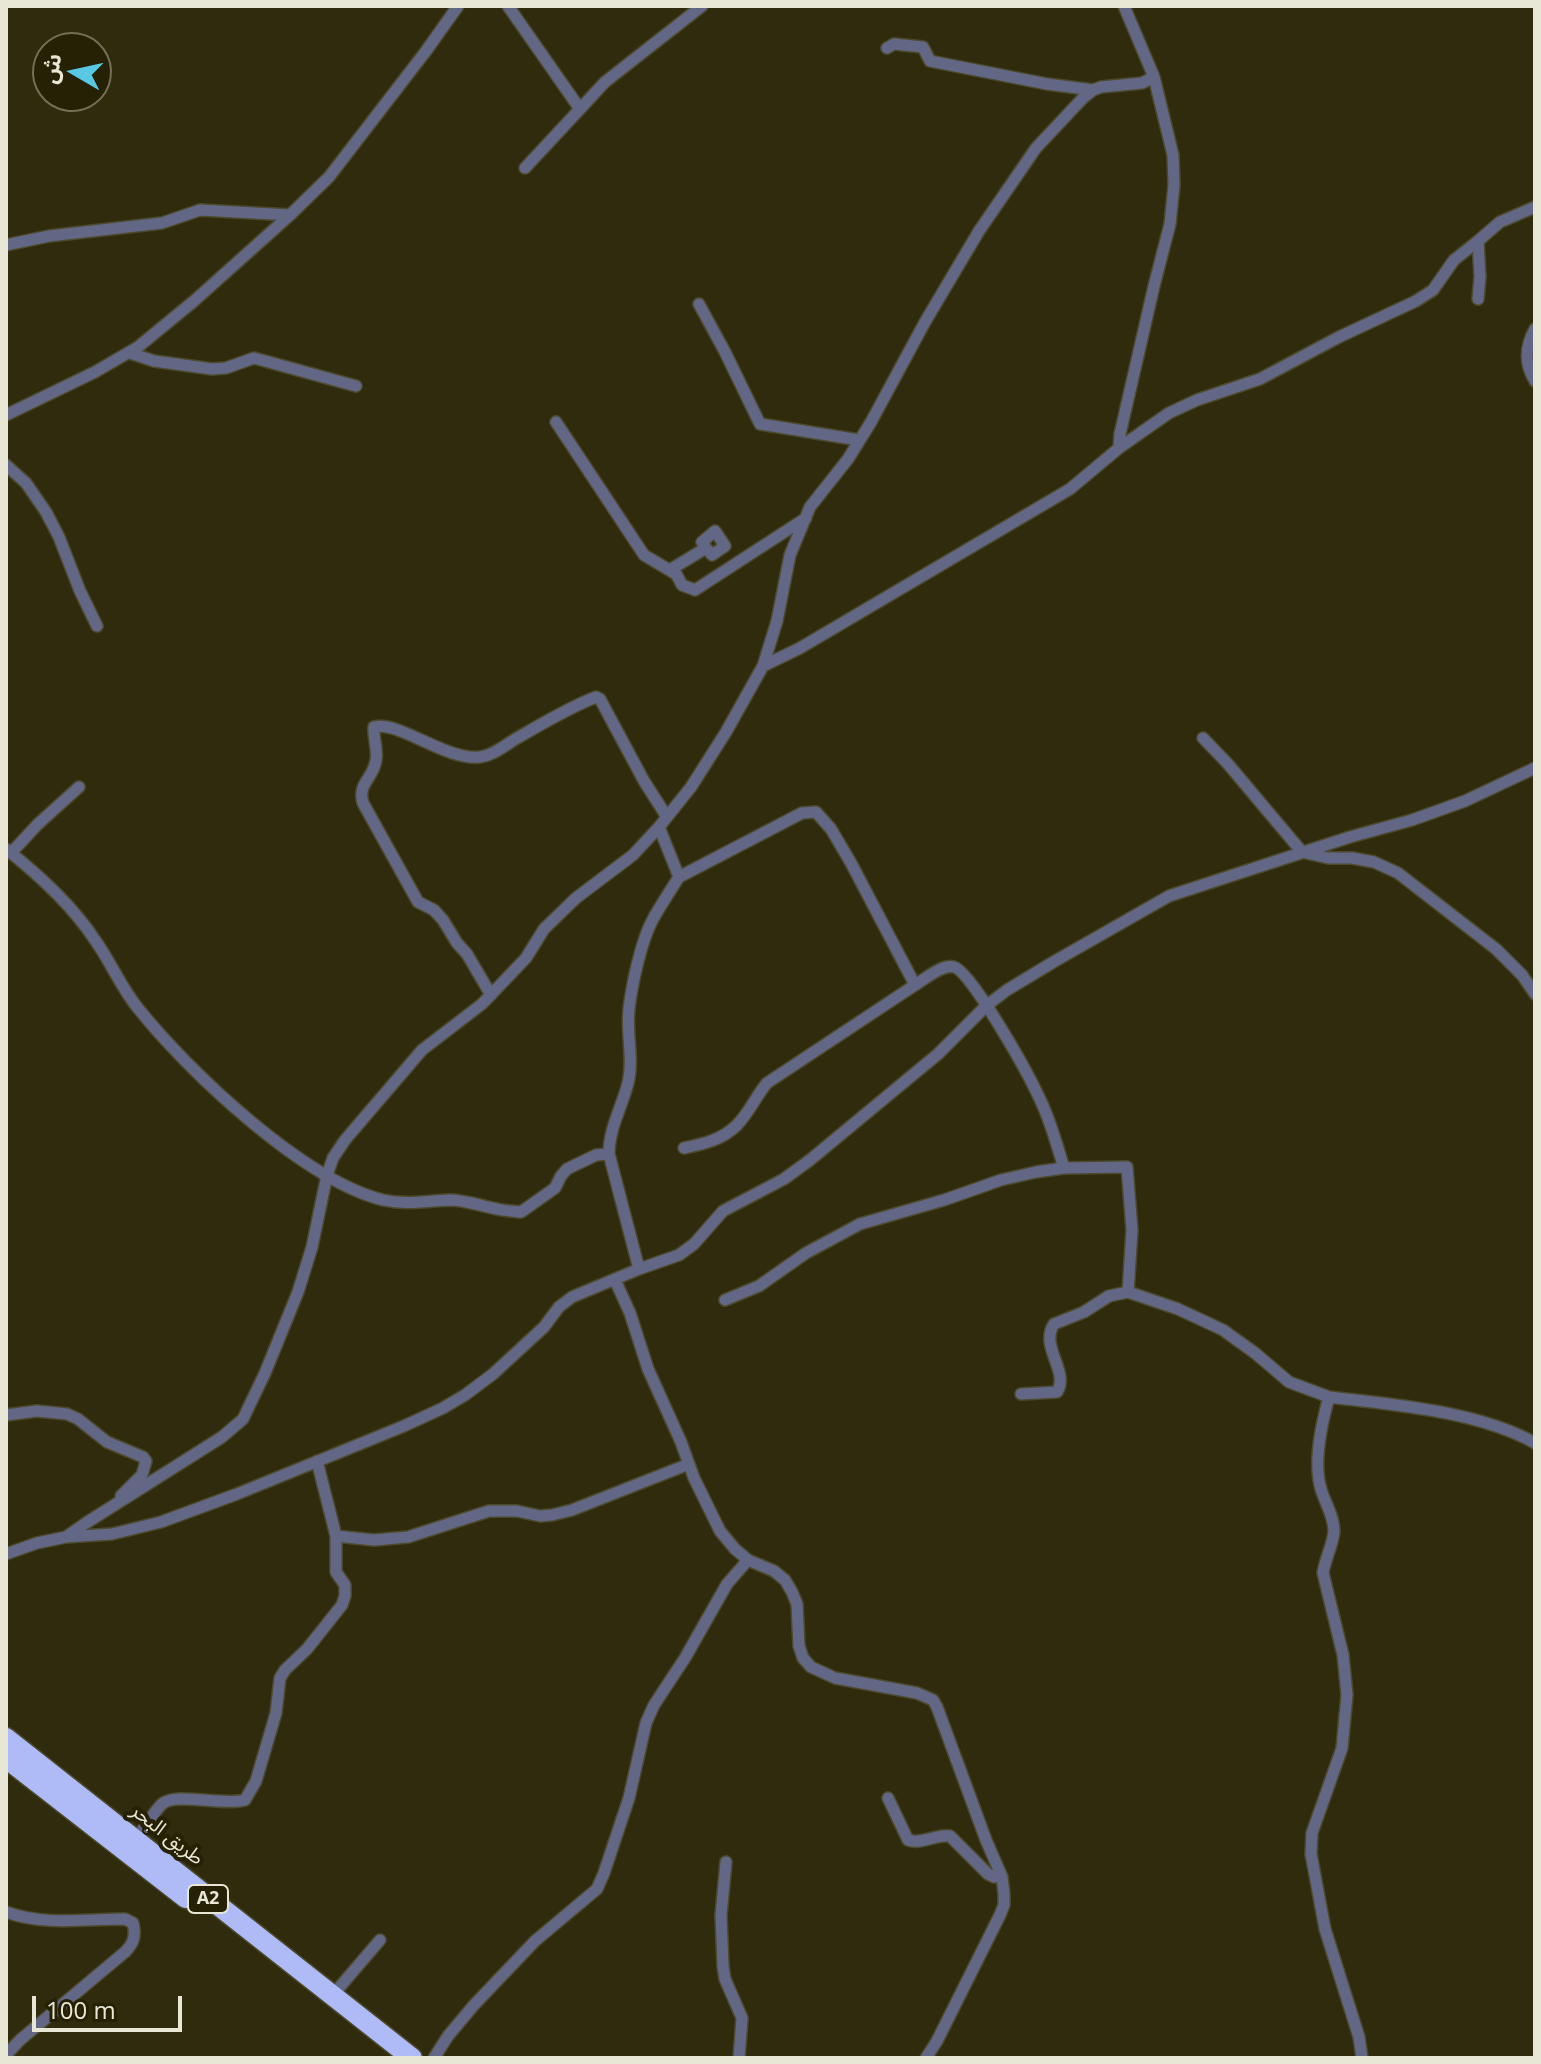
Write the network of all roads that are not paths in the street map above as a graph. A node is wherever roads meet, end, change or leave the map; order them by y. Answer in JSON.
{"nodes":[{"id":1,"x":458,"y":6,"type":"edge"},
{"id":2,"x":508,"y":6,"type":"edge"},
{"id":3,"x":702,"y":6,"type":"edge"},
{"id":4,"x":1124,"y":6,"type":"edge"},
{"id":5,"x":887,"y":48,"type":"dead end"},
{"id":6,"x":1154,"y":77,"type":"junction"},
{"id":7,"x":1093,"y":90,"type":"junction"},
{"id":8,"x":580,"y":109,"type":"junction"},
{"id":9,"x":525,"y":168,"type":"dead end"},
{"id":10,"x":1535,"y":207,"type":"edge"},
{"id":11,"x":290,"y":215,"type":"junction"},
{"id":12,"x":1478,"y":241,"type":"junction"},
{"id":13,"x":6,"y":245,"type":"edge"},
{"id":14,"x":1478,"y":299,"type":"dead end"},
{"id":15,"x":699,"y":304,"type":"dead end"},
{"id":16,"x":1535,"y":329,"type":"edge"},
{"id":17,"x":130,"y":353,"type":"junction"},
{"id":18,"x":1535,"y":381,"type":"edge"},
{"id":19,"x":356,"y":386,"type":"dead end"},
{"id":20,"x":6,"y":415,"type":"edge"},
{"id":21,"x":556,"y":422,"type":"dead end"},
{"id":22,"x":859,"y":440,"type":"junction"},
{"id":23,"x":1119,"y":448,"type":"junction"},
{"id":24,"x":6,"y":465,"type":"edge"},
{"id":25,"x":806,"y":518,"type":"junction"},
{"id":26,"x":706,"y":548,"type":"dead end"},
{"id":27,"x":677,"y":575,"type":"junction"},
{"id":28,"x":97,"y":626,"type":"dead end"},
{"id":29,"x":763,"y":666,"type":"junction"},
{"id":30,"x":1203,"y":738,"type":"dead end"},
{"id":31,"x":1535,"y":768,"type":"edge"},
{"id":32,"x":79,"y":787,"type":"dead end"},
{"id":33,"x":663,"y":822,"type":"junction"},
{"id":34,"x":9,"y":851,"type":"edge"},
{"id":35,"x":1302,"y":852,"type":"junction"},
{"id":36,"x":679,"y":877,"type":"junction"},
{"id":37,"x":915,"y":985,"type":"junction"},
{"id":38,"x":1535,"y":994,"type":"edge"},
{"id":39,"x":491,"y":995,"type":"junction"},
{"id":40,"x":986,"y":1006,"type":"junction"},
{"id":41,"x":684,"y":1148,"type":"dead end"},
{"id":42,"x":609,"y":1154,"type":"junction"},
{"id":43,"x":1064,"y":1168,"type":"junction"},
{"id":44,"x":327,"y":1175,"type":"junction"},
{"id":45,"x":639,"y":1269,"type":"junction"},
{"id":46,"x":615,"y":1280,"type":"junction"},
{"id":47,"x":1128,"y":1292,"type":"junction"},
{"id":48,"x":725,"y":1300,"type":"dead end"},
{"id":49,"x":1021,"y":1394,"type":"dead end"},
{"id":50,"x":1329,"y":1397,"type":"junction"},
{"id":51,"x":6,"y":1415,"type":"edge"},
{"id":52,"x":1535,"y":1443,"type":"edge"},
{"id":53,"x":317,"y":1461,"type":"junction"},
{"id":54,"x":689,"y":1464,"type":"junction"},
{"id":55,"x":109,"y":1508,"type":"junction"},
{"id":56,"x":336,"y":1536,"type":"junction"},
{"id":57,"x":66,"y":1537,"type":"junction"},
{"id":58,"x":6,"y":1541,"type":"edge"},
{"id":59,"x":22,"y":1548,"type":"junction"},
{"id":60,"x":6,"y":1554,"type":"edge"},
{"id":61,"x":748,"y":1560,"type":"junction"},
{"id":62,"x":6,"y":1738,"type":"edge"},
{"id":63,"x":6,"y":1758,"type":"edge"},
{"id":64,"x":888,"y":1798,"type":"dead end"},
{"id":65,"x":135,"y":1841,"type":"junction"},
{"id":66,"x":726,"y":1862,"type":"dead end"},
{"id":67,"x":1001,"y":1875,"type":"junction"},
{"id":68,"x":6,"y":1912,"type":"edge"},
{"id":69,"x":380,"y":1940,"type":"dead end"},
{"id":70,"x":332,"y":1996,"type":"junction"},
{"id":71,"x":6,"y":2055,"type":"edge"},
{"id":72,"x":390,"y":2058,"type":"edge"},
{"id":73,"x":412,"y":2058,"type":"edge"},
{"id":74,"x":434,"y":2058,"type":"edge"},
{"id":75,"x":739,"y":2058,"type":"edge"},
{"id":76,"x":926,"y":2058,"type":"edge"},
{"id":77,"x":1362,"y":2058,"type":"edge"}],
"edges":[{"from":1,"to":11,"type":"street"},
{"from":2,"to":8,"type":"street"},
{"from":3,"to":8,"type":"street"},
{"from":4,"to":6,"type":"street"},
{"from":5,"to":7,"type":"street"},
{"from":6,"to":7,"type":"street"},
{"from":6,"to":23,"type":"street"},
{"from":7,"to":22,"type":"street"},
{"from":8,"to":9,"type":"street"},
{"from":10,"to":12,"type":"street"},
{"from":11,"to":13,"type":"street"},
{"from":11,"to":17,"type":"street"},
{"from":12,"to":14,"type":"street"},
{"from":12,"to":23,"type":"street"},
{"from":15,"to":22,"type":"street"},
{"from":16,"to":18,"type":"street"},
{"from":17,"to":19,"type":"street"},
{"from":17,"to":20,"type":"street"},
{"from":21,"to":27,"type":"street"},
{"from":22,"to":25,"type":"street"},
{"from":23,"to":29,"type":"street"},
{"from":24,"to":28,"type":"street"},
{"from":25,"to":27,"type":"street"},
{"from":25,"to":29,"type":"street"},
{"from":26,"to":27,"type":"street"},
{"from":29,"to":33,"type":"street"},
{"from":30,"to":35,"type":"street"},
{"from":31,"to":35,"type":"street"},
{"from":32,"to":34,"type":"street"},
{"from":33,"to":36,"type":"street"},
{"from":33,"to":39,"type":"street"},
{"from":33,"to":39,"type":"street"},
{"from":34,"to":44,"type":"street"},
{"from":35,"to":38,"type":"street"},
{"from":35,"to":40,"type":"street"},
{"from":36,"to":37,"type":"street"},
{"from":36,"to":42,"type":"street"},
{"from":37,"to":40,"type":"street"},
{"from":37,"to":41,"type":"street"},
{"from":39,"to":44,"type":"street"},
{"from":40,"to":43,"type":"street"},
{"from":40,"to":45,"type":"street"},
{"from":42,"to":44,"type":"street"},
{"from":42,"to":45,"type":"street"},
{"from":43,"to":47,"type":"street"},
{"from":43,"to":48,"type":"street"},
{"from":44,"to":55,"type":"street"},
{"from":45,"to":46,"type":"street"},
{"from":46,"to":53,"type":"street"},
{"from":46,"to":54,"type":"street"},
{"from":47,"to":49,"type":"street"},
{"from":47,"to":50,"type":"street"},
{"from":50,"to":52,"type":"street"},
{"from":50,"to":77,"type":"street"},
{"from":51,"to":55,"type":"street"},
{"from":53,"to":56,"type":"street"},
{"from":53,"to":57,"type":"street"},
{"from":54,"to":56,"type":"street"},
{"from":54,"to":61,"type":"street"},
{"from":55,"to":57,"type":"street"},
{"from":56,"to":65,"type":"street"},
{"from":57,"to":59,"type":"street"},
{"from":58,"to":59,"type":"street"},
{"from":59,"to":60,"type":"street"},
{"from":61,"to":67,"type":"street"},
{"from":61,"to":74,"type":"street"},
{"from":62,"to":65,"type":"highway","name":"طريق البحر","number":"A2"},
{"from":63,"to":72,"type":"highway","name":"طريق البحر","number":"A2"},
{"from":64,"to":67,"type":"street"},
{"from":65,"to":70,"type":"highway","name":"طريق البحر","number":"A2"},
{"from":66,"to":75,"type":"street"},
{"from":67,"to":76,"type":"street"},
{"from":68,"to":71,"type":"street"},
{"from":69,"to":70,"type":"street"},
{"from":70,"to":73,"type":"highway","name":"طريق البحر","number":"A2"}]}
